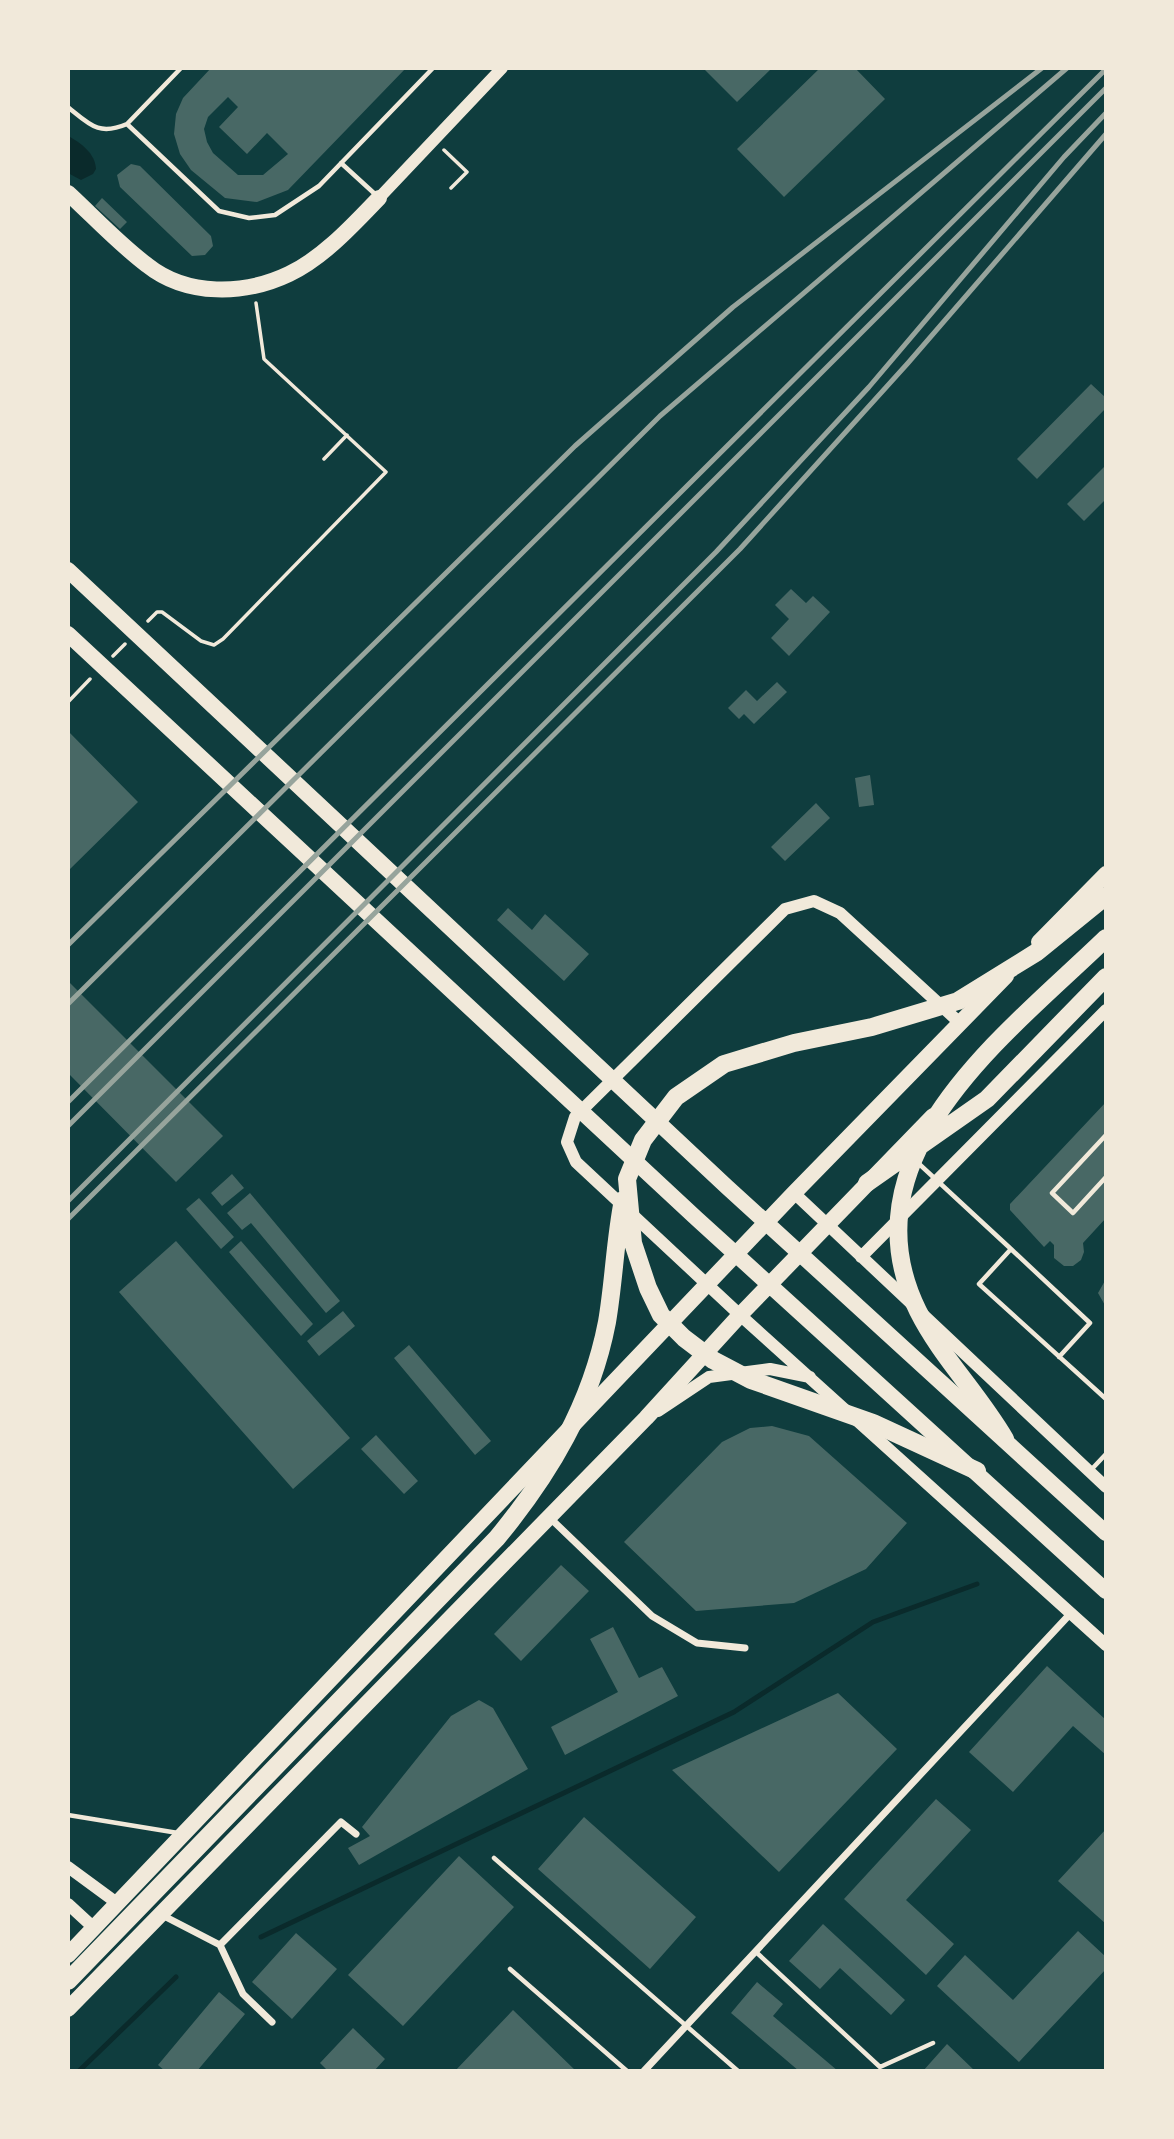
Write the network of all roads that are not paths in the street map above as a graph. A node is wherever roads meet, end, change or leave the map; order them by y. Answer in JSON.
{"nodes":[{"id":1,"x":181,"y":68,"type":"edge"},
{"id":2,"x":433,"y":68,"type":"edge"},
{"id":3,"x":502,"y":68,"type":"edge"},
{"id":4,"x":68,"y":107,"type":"edge"},
{"id":5,"x":127,"y":124,"type":"junction"},
{"id":6,"x":341,"y":163,"type":"junction"},
{"id":7,"x":74,"y":198,"type":"edge"},
{"id":8,"x":379,"y":198,"type":"junction"},
{"id":9,"x":68,"y":570,"type":"edge"},
{"id":10,"x":68,"y":634,"type":"edge"},
{"id":11,"x":1106,"y":874,"type":"edge"},
{"id":12,"x":1106,"y":896,"type":"edge"},
{"id":13,"x":1106,"y":939,"type":"edge"},
{"id":14,"x":1106,"y":977,"type":"edge"},
{"id":15,"x":1106,"y":1010,"type":"edge"},
{"id":16,"x":960,"y":1023,"type":"junction"},
{"id":17,"x":1106,"y":1135,"type":"edge"},
{"id":18,"x":905,"y":1151,"type":"junction"},
{"id":19,"x":1106,"y":1177,"type":"edge"},
{"id":20,"x":627,"y":1179,"type":"junction"},
{"id":21,"x":936,"y":1180,"type":"junction"},
{"id":22,"x":867,"y":1183,"type":"joint"},
{"id":23,"x":794,"y":1193,"type":"junction"},
{"id":24,"x":827,"y":1224,"type":"junction"},
{"id":25,"x":1011,"y":1249,"type":"junction"},
{"id":26,"x":861,"y":1257,"type":"junction"},
{"id":27,"x":707,"y":1285,"type":"junction"},
{"id":28,"x":740,"y":1315,"type":"junction"},
{"id":29,"x":1059,"y":1357,"type":"junction"},
{"id":30,"x":811,"y":1377,"type":"junction"},
{"id":31,"x":1106,"y":1399,"type":"edge"},
{"id":32,"x":646,"y":1418,"type":"junction"},
{"id":33,"x":1005,"y":1439,"type":"junction"},
{"id":34,"x":1106,"y":1454,"type":"edge"},
{"id":35,"x":977,"y":1471,"type":"junction"},
{"id":36,"x":1090,"y":1472,"type":"junction"},
{"id":37,"x":1106,"y":1487,"type":"edge"},
{"id":38,"x":548,"y":1516,"type":"junction"},
{"id":39,"x":1106,"y":1533,"type":"edge"},
{"id":40,"x":1106,"y":1591,"type":"edge"},
{"id":41,"x":1071,"y":1613,"type":"junction"},
{"id":42,"x":1106,"y":1645,"type":"edge"},
{"id":43,"x":745,"y":1648,"type":"dead end"},
{"id":44,"x":68,"y":1815,"type":"edge"},
{"id":45,"x":182,"y":1833,"type":"junction"},
{"id":46,"x":356,"y":1834,"type":"dead end"},
{"id":47,"x":494,"y":1858,"type":"dead end"},
{"id":48,"x":68,"y":1867,"type":"edge"},
{"id":49,"x":117,"y":1903,"type":"junction"},
{"id":50,"x":68,"y":1904,"type":"edge"},
{"id":51,"x":160,"y":1914,"type":"junction"},
{"id":52,"x":93,"y":1927,"type":"junction"},
{"id":53,"x":220,"y":1945,"type":"junction"},
{"id":54,"x":70,"y":1949,"type":"edge"},
{"id":55,"x":756,"y":1952,"type":"junction"},
{"id":56,"x":510,"y":1969,"type":"dead end"},
{"id":57,"x":68,"y":1981,"type":"edge"},
{"id":58,"x":68,"y":2010,"type":"edge"},
{"id":59,"x":272,"y":2022,"type":"dead end"},
{"id":60,"x":687,"y":2025,"type":"junction"},
{"id":61,"x":933,"y":2043,"type":"dead end"},
{"id":62,"x":627,"y":2071,"type":"edge"},
{"id":63,"x":644,"y":2071,"type":"edge"},
{"id":64,"x":738,"y":2071,"type":"edge"}],
"edges":[{"from":1,"to":5,"type":"lane"},
{"from":2,"to":6,"type":"lane"},
{"from":3,"to":8,"type":"street"},
{"from":4,"to":5,"type":"lane"},
{"from":5,"to":6,"type":"lane"},
{"from":6,"to":8,"type":"lane"},
{"from":7,"to":8,"type":"main road"},
{"from":9,"to":33,"type":"main road"},
{"from":10,"to":35,"type":"main road"},
{"from":11,"to":16,"type":"main road"},
{"from":12,"to":20,"type":"highway"},
{"from":13,"to":18,"type":"main road"},
{"from":13,"to":33,"type":"highway"},
{"from":14,"to":18,"type":"highway"},
{"from":15,"to":21,"type":"street"},
{"from":16,"to":23,"type":"main road"},
{"from":16,"to":27,"type":"street"},
{"from":17,"to":19,"type":"lane"},
{"from":18,"to":21,"type":"lane"},
{"from":18,"to":22,"type":"highway"},
{"from":20,"to":35,"type":"highway"},
{"from":20,"to":57,"type":"highway"},
{"from":21,"to":25,"type":"lane"},
{"from":21,"to":26,"type":"street"},
{"from":22,"to":24,"type":"main road"},
{"from":23,"to":24,"type":"street"},
{"from":23,"to":27,"type":"main road"},
{"from":24,"to":26,"type":"street"},
{"from":24,"to":28,"type":"main road"},
{"from":25,"to":29,"type":"lane"},
{"from":25,"to":29,"type":"lane"},
{"from":26,"to":36,"type":"street"},
{"from":27,"to":28,"type":"street"},
{"from":27,"to":45,"type":"main road"},
{"from":28,"to":30,"type":"street"},
{"from":28,"to":32,"type":"main road"},
{"from":29,"to":31,"type":"lane"},
{"from":30,"to":32,"type":"street"},
{"from":30,"to":41,"type":"street"},
{"from":32,"to":38,"type":"main road"},
{"from":33,"to":39,"type":"main road"},
{"from":34,"to":36,"type":"lane"},
{"from":35,"to":40,"type":"main road"},
{"from":36,"to":37,"type":"street"},
{"from":38,"to":43,"type":"street"},
{"from":38,"to":51,"type":"main road"},
{"from":41,"to":42,"type":"street"},
{"from":41,"to":55,"type":"street"},
{"from":44,"to":45,"type":"lane"},
{"from":45,"to":49,"type":"main road"},
{"from":46,"to":53,"type":"street"},
{"from":47,"to":60,"type":"lane"},
{"from":48,"to":49,"type":"street"},
{"from":49,"to":52,"type":"main road"},
{"from":50,"to":52,"type":"street"},
{"from":51,"to":53,"type":"street"},
{"from":51,"to":58,"type":"main road"},
{"from":52,"to":54,"type":"main road"},
{"from":53,"to":59,"type":"street"},
{"from":55,"to":60,"type":"street"},
{"from":55,"to":61,"type":"lane"},
{"from":56,"to":62,"type":"lane"},
{"from":60,"to":63,"type":"street"},
{"from":60,"to":64,"type":"lane"}]}
